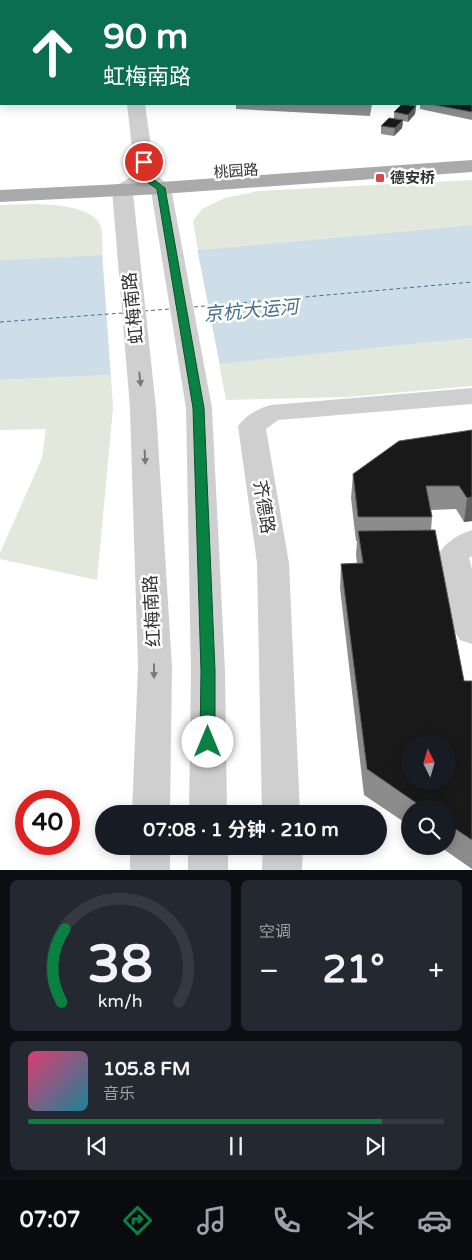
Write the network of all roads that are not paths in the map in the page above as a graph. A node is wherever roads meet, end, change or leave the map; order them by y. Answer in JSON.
{"nodes":[{"id":1,"x":136,"y":105,"type":"edge"},
{"id":2,"x":472,"y":155,"type":"edge"},
{"id":3,"x":472,"y":166,"type":"edge"},
{"id":4,"x":0,"y":184,"type":"edge"},
{"id":5,"x":157,"y":190,"type":"junction"},
{"id":6,"x":0,"y":196,"type":"edge"},
{"id":7,"x":123,"y":200,"type":"junction"},
{"id":8,"x":472,"y":396,"type":"edge"},
{"id":9,"x":143,"y":408,"type":"joint"},
{"id":10,"x":472,"y":540,"type":"edge"},
{"id":11,"x":472,"y":632,"type":"edge"},
{"id":12,"x":151,"y":805,"type":"edge"},
{"id":13,"x":208,"y":805,"type":"edge"},
{"id":14,"x":282,"y":805,"type":"edge"},
{"id":15,"x":150,"y":855,"type":"edge"},
{"id":16,"x":208,"y":855,"type":"edge"},
{"id":17,"x":283,"y":855,"type":"edge"},
{"id":18,"x":150,"y":870,"type":"edge"},
{"id":19,"x":208,"y":870,"type":"edge"},
{"id":20,"x":282,"y":870,"type":"edge"}],
"edges":[{"from":1,"to":5,"type":"street"},
{"from":2,"to":5,"type":"main road","name":"桃园路"},
{"from":3,"to":5,"type":"main road"},
{"from":4,"to":5,"type":"main road","name":"桃园路"},
{"from":5,"to":7,"type":"main road","name":"桃园路"},
{"from":5,"to":13,"type":"street"},
{"from":6,"to":7,"type":"main road","name":"桃园路"},
{"from":7,"to":9,"type":"street","name":"虹梅南路","one_way":true},
{"from":8,"to":14,"type":"street","name":"齐德路"},
{"from":9,"to":12,"type":"street","name":"红梅南路","one_way":true},
{"from":10,"to":11,"type":"street"},
{"from":15,"to":18,"type":"street"},
{"from":16,"to":19,"type":"street"},
{"from":17,"to":20,"type":"street"}]}
